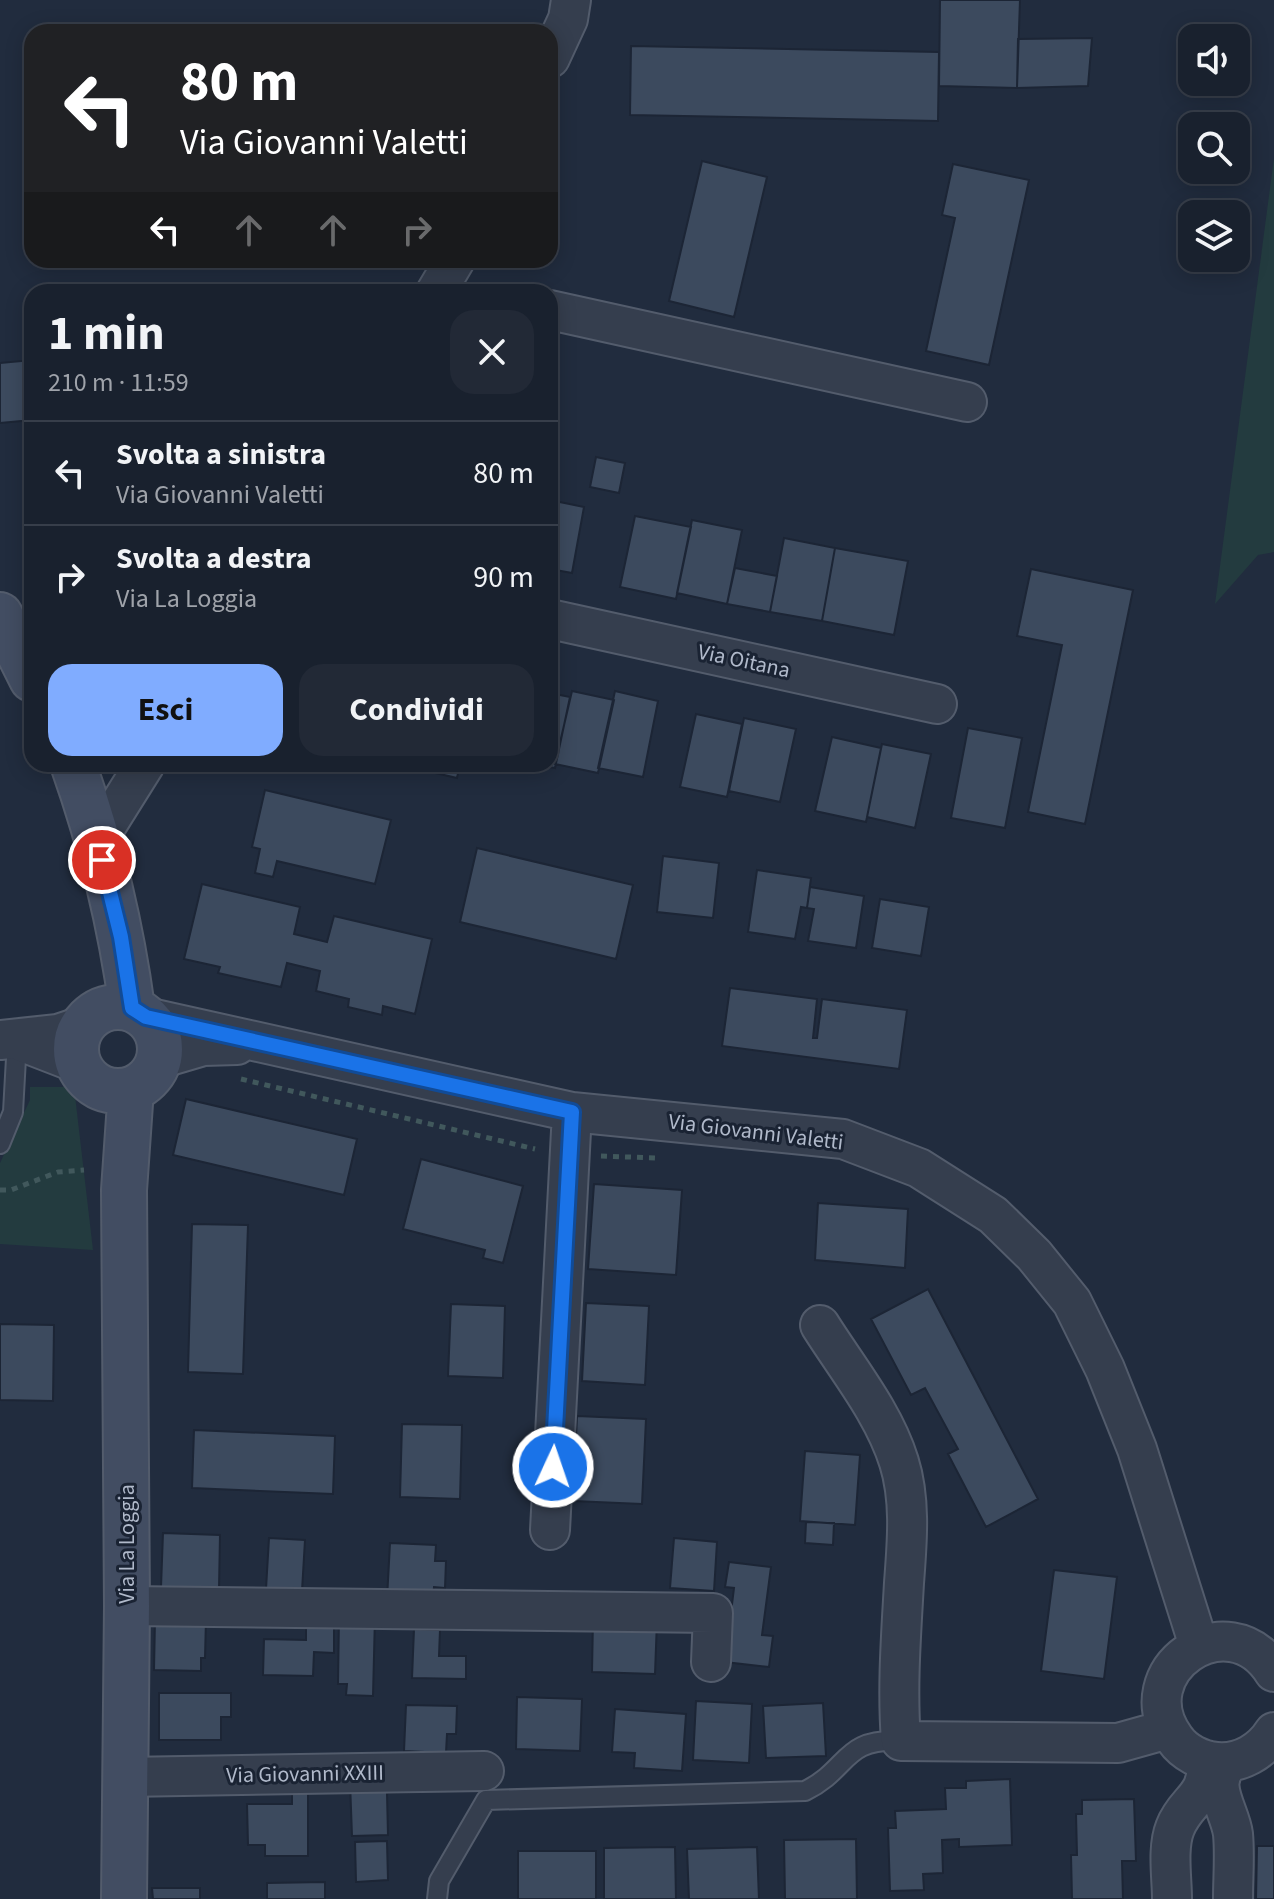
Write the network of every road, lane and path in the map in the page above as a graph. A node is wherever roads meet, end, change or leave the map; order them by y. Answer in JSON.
{"nodes":[{"id":1,"x":571,"y":0,"type":"edge"},
{"id":2,"x":558,"y":41,"type":"edge"},
{"id":3,"x":558,"y":312,"type":"edge"},
{"id":4,"x":967,"y":402,"type":"dead end"},
{"id":5,"x":0,"y":615,"type":"edge"},
{"id":6,"x":558,"y":621,"type":"edge"},
{"id":7,"x":24,"y":663,"type":"edge"},
{"id":8,"x":937,"y":704,"type":"dead end"},
{"id":9,"x":76,"y":772,"type":"edge"},
{"id":10,"x":140,"y":772,"type":"edge"},
{"id":11,"x":98,"y":839,"type":"junction"},
{"id":12,"x":9,"y":1040,"type":"edge"},
{"id":13,"x":117,"y":1045,"type":"junction"},
{"id":14,"x":572,"y":1112,"type":"junction"},
{"id":15,"x":0,"y":1144,"type":"edge"},
{"id":16,"x":84,"y":1170,"type":"dead end"},
{"id":17,"x":0,"y":1190,"type":"edge"},
{"id":18,"x":820,"y":1325,"type":"dead end"},
{"id":19,"x":550,"y":1530,"type":"dead end"},
{"id":20,"x":127,"y":1606,"type":"junction"},
{"id":21,"x":1199,"y":1646,"type":"junction"},
{"id":22,"x":711,"y":1662,"type":"dead end"},
{"id":23,"x":1274,"y":1672,"type":"edge"},
{"id":24,"x":1168,"y":1729,"type":"junction"},
{"id":25,"x":1274,"y":1732,"type":"edge"},
{"id":26,"x":901,"y":1741,"type":"junction"},
{"id":27,"x":1218,"y":1761,"type":"junction"},
{"id":28,"x":484,"y":1771,"type":"dead end"},
{"id":29,"x":125,"y":1777,"type":"junction"},
{"id":30,"x":124,"y":1899,"type":"edge"},
{"id":31,"x":437,"y":1899,"type":"edge"},
{"id":32,"x":1172,"y":1899,"type":"edge"},
{"id":33,"x":1233,"y":1899,"type":"edge"}],
"edges":[{"from":1,"to":2,"type":"street"},
{"from":3,"to":4,"type":"street"},
{"from":5,"to":7,"type":"street"},
{"from":6,"to":8,"type":"street","name":"Via Oitana"},
{"from":9,"to":11,"type":"street","name":"Via La Loggia"},
{"from":10,"to":11,"type":"street"},
{"from":11,"to":13,"type":"street","name":"Via La Loggia"},
{"from":12,"to":13,"type":"street","name":"Via Giovanni Valetti"},
{"from":12,"to":15,"type":"lane"},
{"from":13,"to":14,"type":"street","name":"Via Giovanni Valetti"},
{"from":13,"to":20,"type":"street","name":"Via La Loggia"},
{"from":14,"to":19,"type":"street"},
{"from":14,"to":21,"type":"street","name":"Via Giovanni Valetti"},
{"from":16,"to":17,"type":"path"},
{"from":18,"to":26,"type":"street"},
{"from":20,"to":22,"type":"street"},
{"from":20,"to":29,"type":"street","name":"Via La Loggia"},
{"from":21,"to":23,"type":"street"},
{"from":21,"to":24,"type":"street"},
{"from":24,"to":26,"type":"street"},
{"from":24,"to":27,"type":"street"},
{"from":25,"to":27,"type":"street"},
{"from":26,"to":31,"type":"lane"},
{"from":27,"to":32,"type":"street"},
{"from":27,"to":33,"type":"street"},
{"from":28,"to":29,"type":"street","name":"Via Giovanni XXIII"},
{"from":29,"to":30,"type":"street","name":"Via La Loggia"}]}
